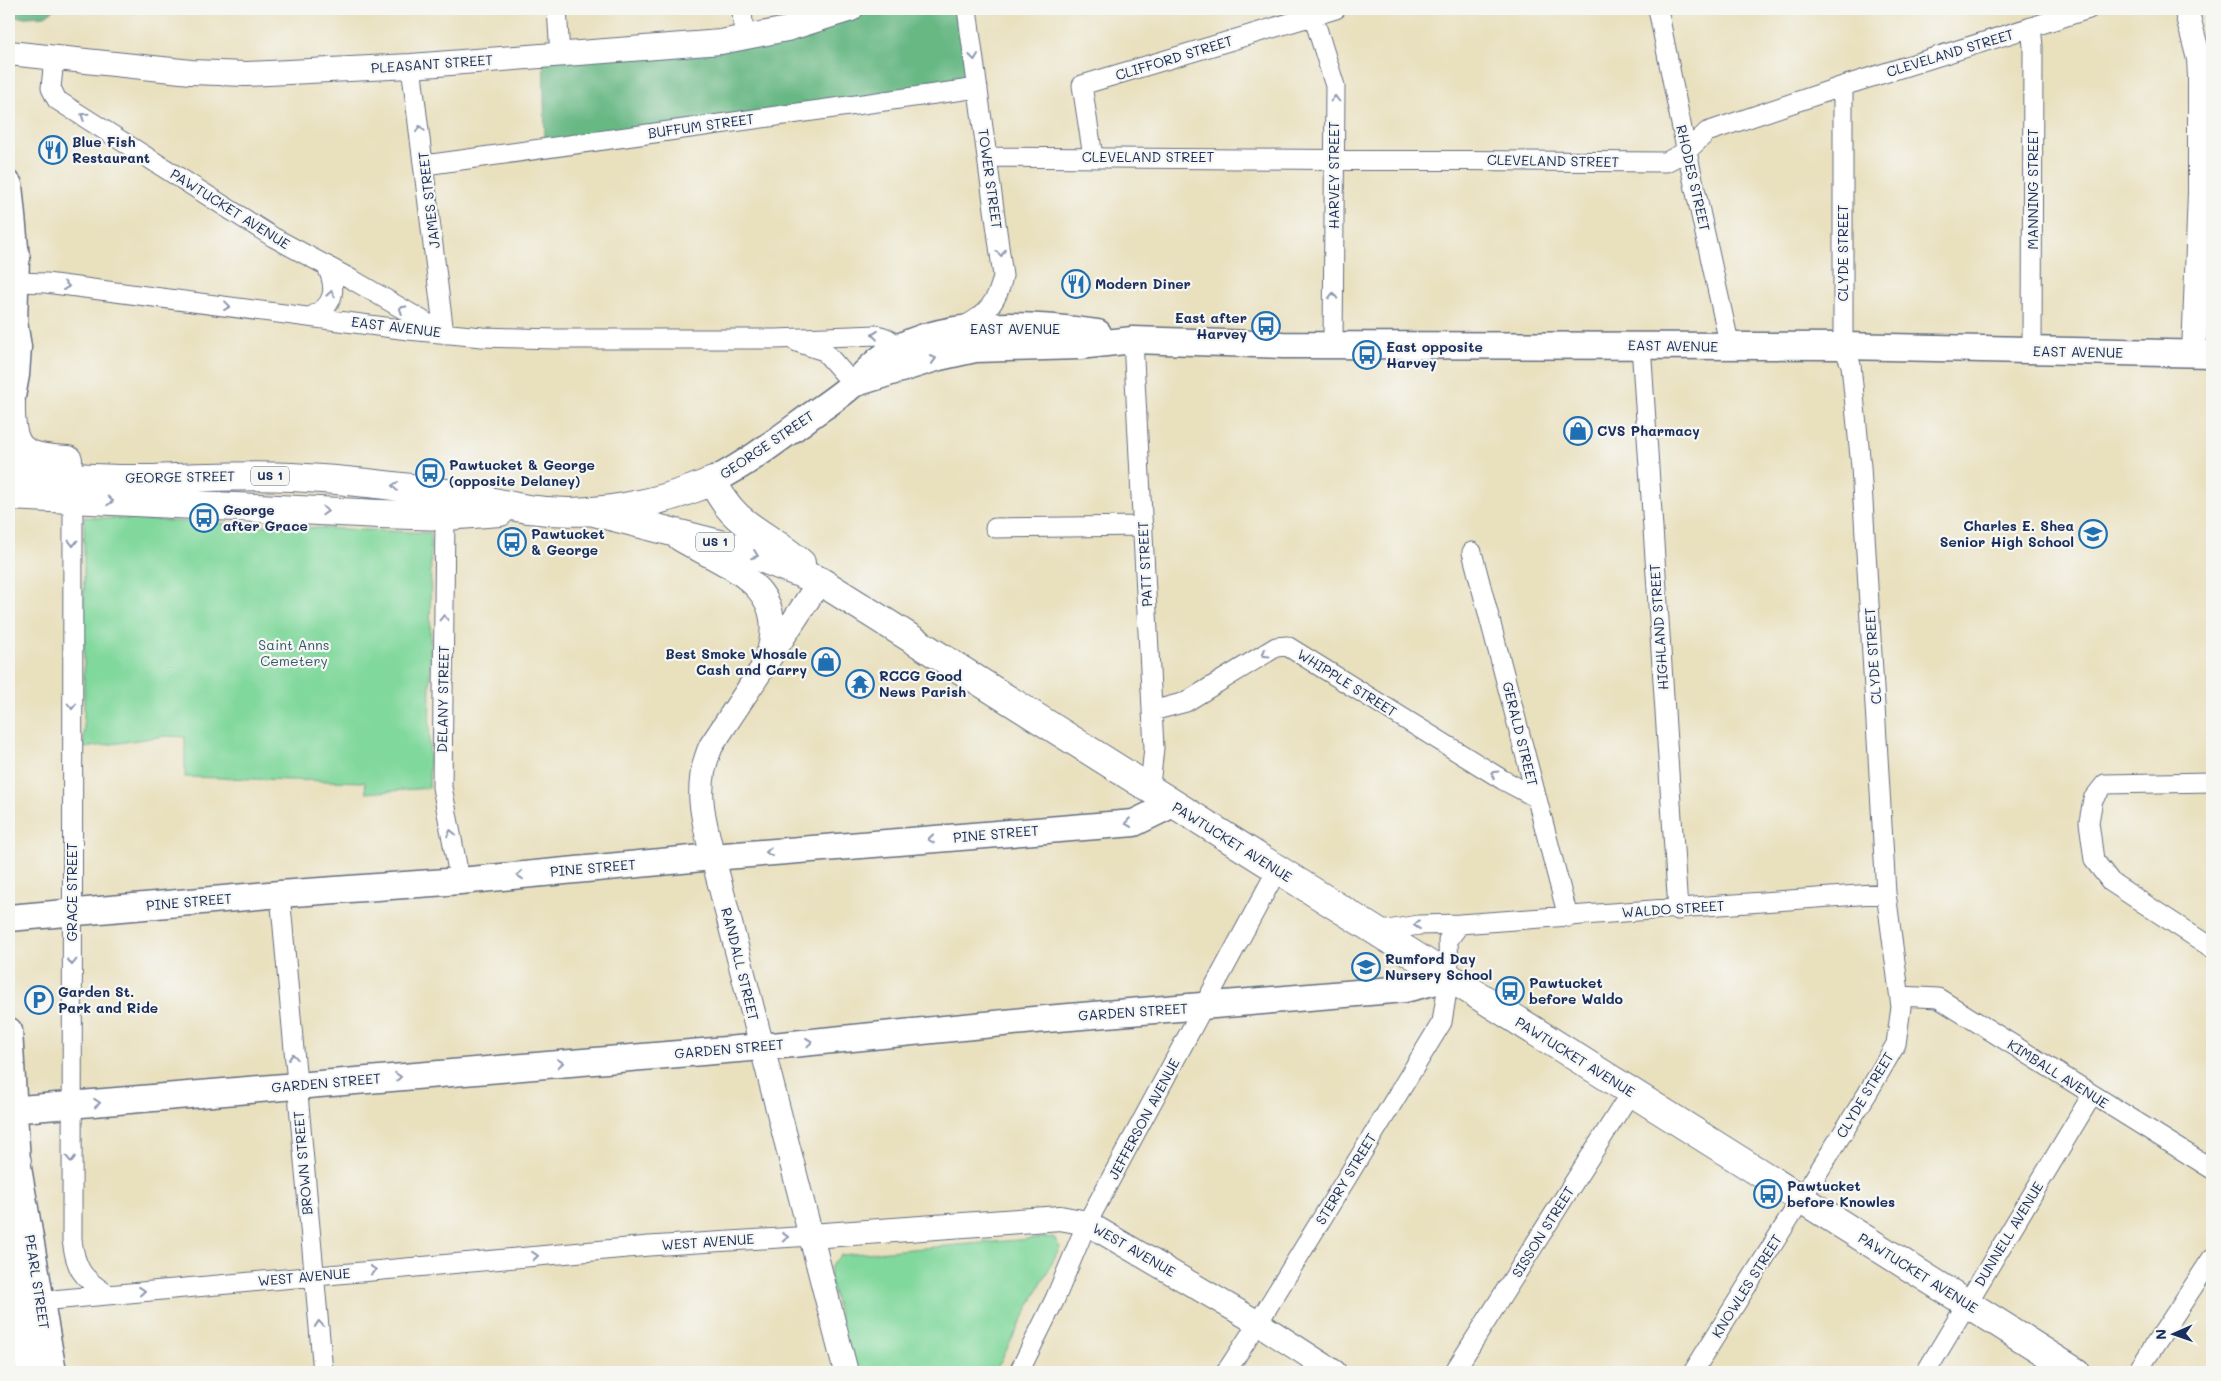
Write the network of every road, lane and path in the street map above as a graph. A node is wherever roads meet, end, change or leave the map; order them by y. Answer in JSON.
{"nodes":[{"id":1,"x":557,"y":9,"type":"edge"},
{"id":2,"x":742,"y":9,"type":"edge"},
{"id":3,"x":851,"y":9,"type":"edge"},
{"id":4,"x":967,"y":9,"type":"edge"},
{"id":5,"x":1336,"y":9,"type":"edge"},
{"id":6,"x":1658,"y":9,"type":"edge"},
{"id":7,"x":2089,"y":9,"type":"edge"},
{"id":8,"x":2186,"y":9,"type":"edge"},
{"id":9,"x":1312,"y":12,"type":"edge"},
{"id":10,"x":2031,"y":27,"type":"junction"},
{"id":11,"x":744,"y":38,"type":"junction"},
{"id":12,"x":9,"y":53,"type":"edge"},
{"id":13,"x":560,"y":54,"type":"junction"},
{"id":14,"x":54,"y":59,"type":"junction"},
{"id":15,"x":412,"y":66,"type":"junction"},
{"id":16,"x":1843,"y":86,"type":"junction"},
{"id":17,"x":978,"y":88,"type":"junction"},
{"id":18,"x":1687,"y":151,"type":"junction"},
{"id":19,"x":987,"y":157,"type":"junction"},
{"id":20,"x":1093,"y":157,"type":"junction"},
{"id":21,"x":1335,"y":159,"type":"junction"},
{"id":22,"x":425,"y":165,"type":"junction"},
{"id":23,"x":9,"y":186,"type":"edge"},
{"id":24,"x":2206,"y":190,"type":"edge"},
{"id":25,"x":326,"y":265,"type":"junction"},
{"id":26,"x":14,"y":272,"type":"edge"},
{"id":27,"x":312,"y":316,"type":"junction"},
{"id":28,"x":12,"y":327,"type":"edge"},
{"id":29,"x":444,"y":334,"type":"junction"},
{"id":30,"x":776,"y":339,"type":"junction"},
{"id":31,"x":959,"y":340,"type":"junction"},
{"id":32,"x":1133,"y":340,"type":"junction"},
{"id":33,"x":1333,"y":345,"type":"junction"},
{"id":34,"x":1641,"y":345,"type":"junction"},
{"id":35,"x":1730,"y":346,"type":"junction"},
{"id":36,"x":1843,"y":346,"type":"junction"},
{"id":37,"x":2032,"y":351,"type":"junction"},
{"id":38,"x":2203,"y":354,"type":"edge"},
{"id":39,"x":902,"y":358,"type":"junction"},
{"id":40,"x":853,"y":384,"type":"junction"},
{"id":41,"x":10,"y":408,"type":"edge"},
{"id":42,"x":9,"y":473,"type":"edge"},
{"id":43,"x":249,"y":476,"type":"junction"},
{"id":44,"x":713,"y":481,"type":"junction"},
{"id":45,"x":73,"y":488,"type":"junction"},
{"id":46,"x":9,"y":496,"type":"edge"},
{"id":47,"x":529,"y":509,"type":"junction"},
{"id":48,"x":590,"y":511,"type":"junction"},
{"id":49,"x":445,"y":516,"type":"junction"},
{"id":50,"x":1143,"y":526,"type":"junction"},
{"id":51,"x":659,"y":527,"type":"junction"},
{"id":52,"x":995,"y":528,"type":"dead end"},
{"id":53,"x":1472,"y":552,"type":"dead end"},
{"id":54,"x":820,"y":581,"type":"junction"},
{"id":55,"x":766,"y":663,"type":"junction"},
{"id":56,"x":1152,"y":711,"type":"junction"},
{"id":57,"x":2212,"y":782,"type":"edge"},
{"id":58,"x":1146,"y":787,"type":"junction"},
{"id":59,"x":1537,"y":798,"type":"junction"},
{"id":60,"x":1173,"y":804,"type":"junction"},
{"id":61,"x":713,"y":857,"type":"junction"},
{"id":62,"x":1277,"y":870,"type":"junction"},
{"id":63,"x":460,"y":880,"type":"junction"},
{"id":64,"x":1886,"y":893,"type":"junction"},
{"id":65,"x":280,"y":894,"type":"junction"},
{"id":66,"x":1678,"y":910,"type":"junction"},
{"id":67,"x":72,"y":913,"type":"junction"},
{"id":68,"x":1568,"y":917,"type":"junction"},
{"id":69,"x":9,"y":918,"type":"edge"},
{"id":70,"x":1460,"y":924,"type":"junction"},
{"id":71,"x":1375,"y":932,"type":"junction"},
{"id":72,"x":2212,"y":948,"type":"edge"},
{"id":73,"x":1449,"y":978,"type":"junction"},
{"id":74,"x":1900,"y":996,"type":"junction"},
{"id":75,"x":1205,"y":1007,"type":"junction"},
{"id":76,"x":9,"y":1031,"type":"edge"},
{"id":77,"x":762,"y":1047,"type":"junction"},
{"id":78,"x":296,"y":1086,"type":"junction"},
{"id":79,"x":1630,"y":1092,"type":"junction"},
{"id":80,"x":2092,"y":1095,"type":"junction"},
{"id":81,"x":71,"y":1105,"type":"junction"},
{"id":82,"x":11,"y":1110,"type":"edge"},
{"id":83,"x":17,"y":1162,"type":"junction"},
{"id":84,"x":2212,"y":1169,"type":"edge"},
{"id":85,"x":1801,"y":1200,"type":"junction"},
{"id":86,"x":1087,"y":1223,"type":"junction"},
{"id":87,"x":811,"y":1236,"type":"junction"},
{"id":88,"x":2212,"y":1258,"type":"edge"},
{"id":89,"x":315,"y":1276,"type":"junction"},
{"id":90,"x":107,"y":1294,"type":"junction"},
{"id":91,"x":41,"y":1301,"type":"junction"},
{"id":92,"x":1967,"y":1304,"type":"junction"},
{"id":93,"x":1258,"y":1323,"type":"junction"},
{"id":94,"x":30,"y":1372,"type":"edge"},
{"id":95,"x":52,"y":1372,"type":"edge"},
{"id":96,"x":323,"y":1372,"type":"edge"},
{"id":97,"x":846,"y":1372,"type":"edge"},
{"id":98,"x":1019,"y":1372,"type":"edge"},
{"id":99,"x":1226,"y":1372,"type":"edge"},
{"id":100,"x":1334,"y":1372,"type":"edge"},
{"id":101,"x":1454,"y":1372,"type":"edge"},
{"id":102,"x":1694,"y":1372,"type":"edge"},
{"id":103,"x":1926,"y":1372,"type":"edge"},
{"id":104,"x":2076,"y":1372,"type":"edge"},
{"id":105,"x":2137,"y":1372,"type":"edge"}],
"edges":[{"from":1,"to":13,"type":"street"},
{"from":2,"to":11,"type":"street"},
{"from":3,"to":11,"type":"street","name":"PLEASANT STREET"},
{"from":4,"to":17,"type":"street","name":"TOWER STREET","one_way":true},
{"from":5,"to":9,"type":"street","name":"CLIFFORD STREET"},
{"from":6,"to":18,"type":"street","name":"RHODES STREET"},
{"from":7,"to":10,"type":"street","name":"CLEVELAND STREET"},
{"from":8,"to":24,"type":"street"},
{"from":9,"to":20,"type":"street","name":"CLIFFORD STREET"},
{"from":21,"to":9,"type":"street","name":"HARVEY STREET","one_way":true},
{"from":10,"to":16,"type":"street","name":"CLEVELAND STREET"},
{"from":10,"to":37,"type":"street","name":"MANNING STREET"},
{"from":11,"to":13,"type":"street","name":"PLEASANT STREET"},
{"from":12,"to":14,"type":"street","name":"PLEASANT STREET"},
{"from":13,"to":15,"type":"street","name":"PLEASANT STREET"},
{"from":14,"to":15,"type":"street","name":"PLEASANT STREET"},
{"from":25,"to":14,"type":"street","name":"PAWTUCKET AVENUE","one_way":true},
{"from":22,"to":15,"type":"street","name":"JAMES STREET","one_way":true},
{"from":16,"to":18,"type":"street","name":"CLEVELAND STREET"},
{"from":16,"to":36,"type":"street","name":"CLYDE STREET"},
{"from":17,"to":19,"type":"street","name":"TOWER STREET"},
{"from":17,"to":22,"type":"street","name":"BUFFUM STREET"},
{"from":18,"to":21,"type":"street","name":"CLEVELAND STREET"},
{"from":18,"to":35,"type":"street","name":"RHODES STREET"},
{"from":19,"to":20,"type":"street","name":"CLEVELAND STREET"},
{"from":19,"to":31,"type":"street","name":"TOWER STREET","one_way":true},
{"from":20,"to":21,"type":"street","name":"CLEVELAND STREET"},
{"from":33,"to":21,"type":"street","name":"HARVEY STREET","one_way":true},
{"from":22,"to":29,"type":"street","name":"JAMES STREET"},
{"from":23,"to":26,"type":"main road"},
{"from":24,"to":38,"type":"street"},
{"from":27,"to":25,"type":"street","one_way":true},
{"from":29,"to":25,"type":"street","name":"PAWTUCKET AVENUE","one_way":true},
{"from":26,"to":27,"type":"street","name":"EAST AVENUE","one_way":true},
{"from":26,"to":28,"type":"main road"},
{"from":27,"to":29,"type":"street","name":"EAST AVENUE"},
{"from":28,"to":41,"type":"main road"},
{"from":29,"to":30,"type":"street","name":"EAST AVENUE"},
{"from":39,"to":30,"type":"street","name":"EAST AVENUE","one_way":true},
{"from":30,"to":40,"type":"street","name":"EAST AVENUE"},
{"from":31,"to":32,"type":"main road","name":"EAST AVENUE"},
{"from":31,"to":39,"type":"main road","name":"EAST AVENUE"},
{"from":32,"to":33,"type":"main road","name":"EAST AVENUE"},
{"from":32,"to":50,"type":"street","name":"PATT STREET"},
{"from":33,"to":34,"type":"main road","name":"EAST AVENUE"},
{"from":34,"to":35,"type":"main road","name":"EAST AVENUE"},
{"from":34,"to":66,"type":"street","name":"HIGHLAND STREET"},
{"from":35,"to":36,"type":"main road","name":"EAST AVENUE"},
{"from":36,"to":37,"type":"main road","name":"EAST AVENUE"},
{"from":36,"to":64,"type":"street","name":"CLYDE STREET"},
{"from":37,"to":38,"type":"main road","name":"EAST AVENUE"},
{"from":39,"to":40,"type":"main road","name":"GEORGE STREET"},
{"from":40,"to":44,"type":"main road","name":"GEORGE STREET"},
{"from":41,"to":43,"type":"main road"},
{"from":42,"to":45,"type":"main road","name":"GEORGE STREET","number":"US 1"},
{"from":43,"to":45,"type":"main road","name":"GEORGE STREET","number":"US 1"},
{"from":47,"to":43,"type":"main road","name":"GEORGE STREET","number":"US 1","one_way":true},
{"from":44,"to":48,"type":"main road","name":"GEORGE STREET","number":"US 1"},
{"from":44,"to":54,"type":"main road","name":"PAWTUCKET AVENUE","number":"US 1"},
{"from":45,"to":46,"type":"main road","name":"GEORGE STREET","number":"US 1"},
{"from":45,"to":49,"type":"main road","name":"GEORGE STREET","number":"US 1","one_way":true},
{"from":45,"to":67,"type":"street","name":"GRACE STREET","one_way":true},
{"from":47,"to":48,"type":"main road","name":"GEORGE STREET","number":"US 1"},
{"from":47,"to":49,"type":"main road","name":"GEORGE STREET","number":"US 1"},
{"from":48,"to":51,"type":"main road","name":"PAWTUCKET AVENUE","number":"US 1"},
{"from":63,"to":49,"type":"street","name":"DELANY STREET","one_way":true},
{"from":50,"to":52,"type":"street"},
{"from":50,"to":56,"type":"street","name":"PATT STREET"},
{"from":51,"to":54,"type":"main road","name":"PAWTUCKET AVENUE","number":"US 1","one_way":true},
{"from":51,"to":55,"type":"street"},
{"from":53,"to":59,"type":"street","name":"GERALD STREET"},
{"from":54,"to":55,"type":"street","name":"RANDALL STREET"},
{"from":54,"to":58,"type":"main road","name":"PAWTUCKET AVENUE","number":"US 1"},
{"from":55,"to":61,"type":"street","name":"RANDALL STREET"},
{"from":56,"to":58,"type":"street","name":"PATT STREET"},
{"from":59,"to":56,"type":"street","name":"WHIPPLE STREET","one_way":true},
{"from":57,"to":72,"type":"street"},
{"from":58,"to":60,"type":"main road","name":"PAWTUCKET AVENUE","number":"US 1"},
{"from":59,"to":68,"type":"street","name":"GERALD STREET"},
{"from":60,"to":61,"type":"main road","name":"PINE STREET","one_way":true},
{"from":60,"to":62,"type":"main road","name":"PAWTUCKET AVENUE","number":"US 1"},
{"from":61,"to":63,"type":"main road","name":"PINE STREET","one_way":true},
{"from":61,"to":77,"type":"street","name":"RANDALL STREET"},
{"from":62,"to":71,"type":"main road","name":"PAWTUCKET AVENUE","number":"US 1"},
{"from":62,"to":75,"type":"street","name":"JEFFERSON AVENUE"},
{"from":63,"to":65,"type":"main road","name":"PINE STREET"},
{"from":64,"to":66,"type":"street","name":"WALDO STREET"},
{"from":64,"to":74,"type":"street","name":"CLYDE STREET"},
{"from":65,"to":67,"type":"main road","name":"PINE STREET"},
{"from":78,"to":65,"type":"street","name":"BROWN STREET","one_way":true},
{"from":66,"to":68,"type":"street","name":"WALDO STREET"},
{"from":67,"to":69,"type":"main road","name":"PINE STREET"},
{"from":67,"to":81,"type":"street","name":"GRACE STREET","one_way":true},
{"from":68,"to":70,"type":"street","name":"WALDO STREET"},
{"from":70,"to":71,"type":"street","name":"WALDO STREET","one_way":true},
{"from":70,"to":73,"type":"street"},
{"from":71,"to":73,"type":"main road","name":"PAWTUCKET AVENUE","number":"US 1"},
{"from":73,"to":75,"type":"main road","name":"GARDEN STREET"},
{"from":73,"to":79,"type":"main road","name":"PAWTUCKET AVENUE","number":"US 1"},
{"from":73,"to":93,"type":"street","name":"STERRY STREET"},
{"from":74,"to":80,"type":"street","name":"KIMBALL AVENUE"},
{"from":74,"to":85,"type":"street","name":"CLYDE STREET"},
{"from":77,"to":75,"type":"main road","name":"GARDEN STREET","one_way":true},
{"from":75,"to":86,"type":"street","name":"JEFFERSON AVENUE"},
{"from":76,"to":82,"type":"main road","name":"PEARL STREET"},
{"from":78,"to":77,"type":"main road","name":"GARDEN STREET","one_way":true},
{"from":77,"to":87,"type":"street","name":"RANDALL STREET"},
{"from":81,"to":78,"type":"main road","name":"GARDEN STREET","one_way":true},
{"from":78,"to":89,"type":"street","name":"BROWN STREET"},
{"from":79,"to":85,"type":"main road","name":"PAWTUCKET AVENUE","number":"US 1"},
{"from":79,"to":101,"type":"street","name":"SISSON STREET"},
{"from":80,"to":84,"type":"street","name":"KIMBALL AVENUE"},
{"from":80,"to":92,"type":"street","name":"DUNNELL AVENUE"},
{"from":81,"to":82,"type":"main road","name":"GARDEN STREET"},
{"from":81,"to":90,"type":"street","name":"GRACE STREET","one_way":true},
{"from":82,"to":83,"type":"main road","name":"PEARL STREET"},
{"from":83,"to":91,"type":"main road","name":"PEARL STREET"},
{"from":83,"to":94,"type":"main road"},
{"from":85,"to":92,"type":"main road","name":"PAWTUCKET AVENUE","number":"US 1"},
{"from":85,"to":102,"type":"street","name":"KNOWLES STREET"},
{"from":86,"to":87,"type":"street","name":"WEST AVENUE"},
{"from":86,"to":93,"type":"street","name":"WEST AVENUE"},
{"from":86,"to":98,"type":"street","name":"JEFFERSON AVENUE"},
{"from":89,"to":87,"type":"street","name":"WEST AVENUE","one_way":true},
{"from":87,"to":97,"type":"street","name":"RANDALL STREET"},
{"from":88,"to":105,"type":"street"},
{"from":90,"to":89,"type":"street","name":"WEST AVENUE","one_way":true},
{"from":96,"to":89,"type":"street","name":"BROWN STREET","one_way":true},
{"from":90,"to":91,"type":"street","name":"WEST AVENUE"},
{"from":91,"to":95,"type":"main road","name":"PEARL STREET"},
{"from":92,"to":103,"type":"street","name":"DUNNELL AVENUE"},
{"from":92,"to":104,"type":"main road","name":"PAWTUCKET AVENUE","number":"US 1"},
{"from":93,"to":99,"type":"street","name":"STERRY STREET"},
{"from":93,"to":100,"type":"street","name":"WEST AVENUE"}]}
